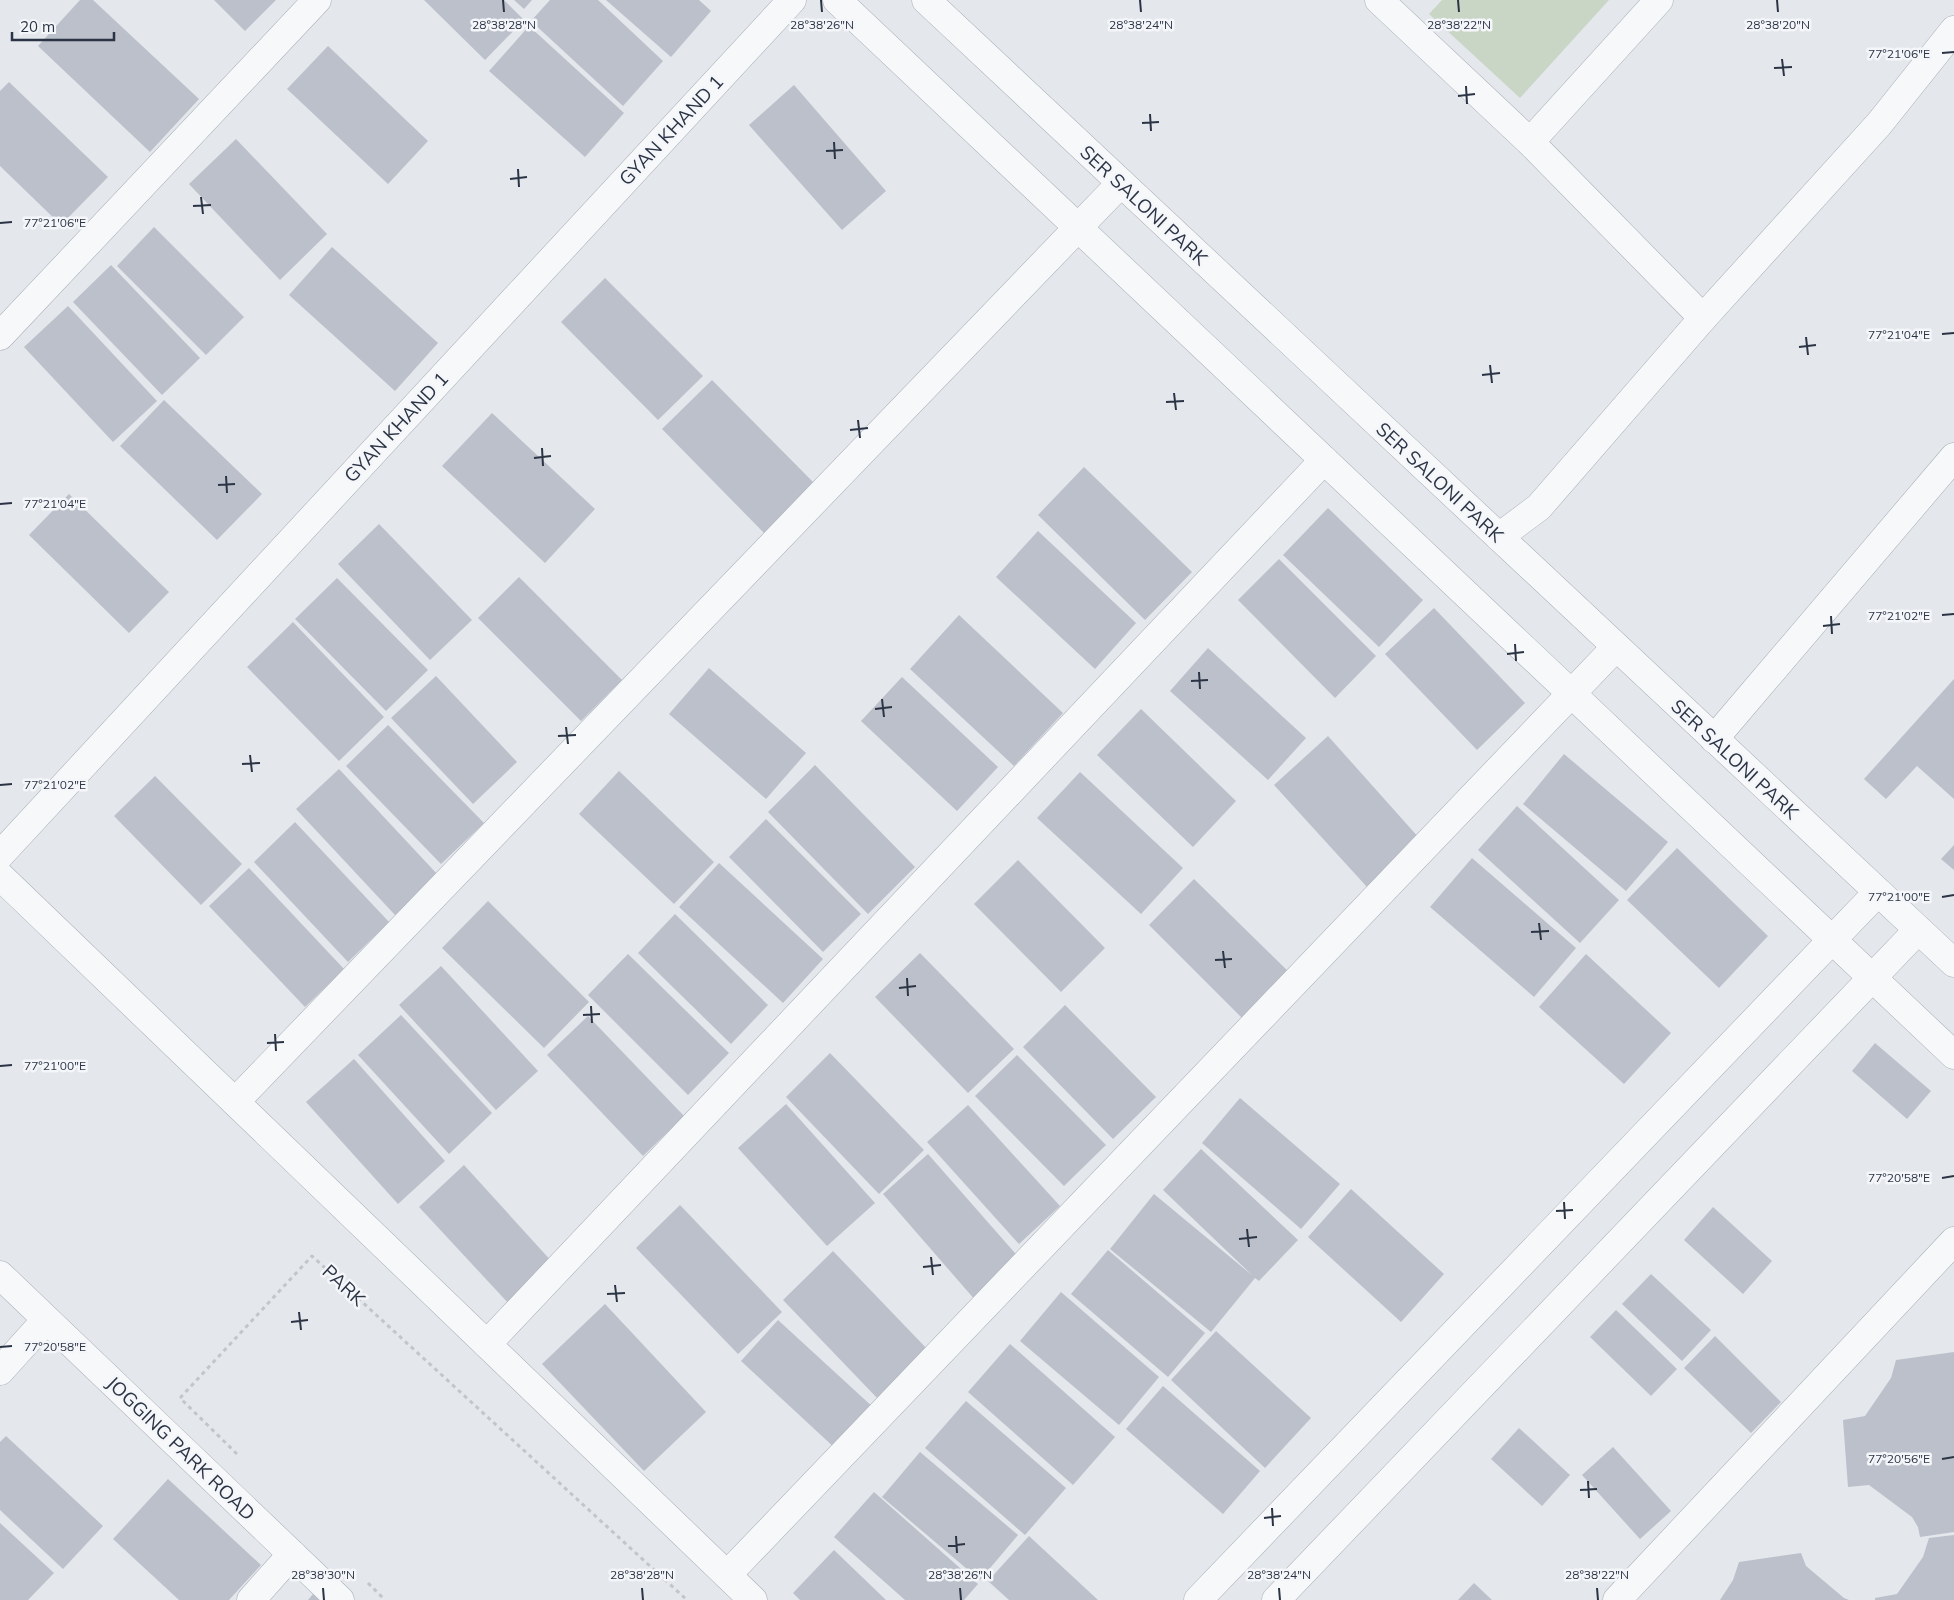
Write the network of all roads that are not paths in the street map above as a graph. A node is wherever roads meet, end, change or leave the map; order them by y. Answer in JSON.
{"nodes":[{"id":1,"x":317,"y":0,"type":"edge"},
{"id":2,"x":792,"y":0,"type":"edge"},
{"id":3,"x":837,"y":0,"type":"edge"},
{"id":4,"x":926,"y":0,"type":"edge"},
{"id":5,"x":1378,"y":0,"type":"edge"},
{"id":6,"x":1659,"y":0,"type":"edge"},
{"id":7,"x":1954,"y":30,"type":"edge"},
{"id":8,"x":1530,"y":142,"type":"junction"},
{"id":9,"x":1122,"y":183,"type":"junction"},
{"id":10,"x":1078,"y":228,"type":"junction"},
{"id":11,"x":1703,"y":318,"type":"junction"},
{"id":12,"x":0,"y":336,"type":"edge"},
{"id":13,"x":1954,"y":456,"type":"edge"},
{"id":14,"x":1324,"y":460,"type":"junction"},
{"id":15,"x":1499,"y":537,"type":"junction"},
{"id":16,"x":1616,"y":647,"type":"junction"},
{"id":17,"x":1572,"y":694,"type":"junction"},
{"id":18,"x":1714,"y":739,"type":"junction"},
{"id":19,"x":0,"y":855,"type":"edge"},
{"id":20,"x":0,"y":876,"type":"edge"},
{"id":21,"x":1878,"y":892,"type":"junction"},
{"id":22,"x":1918,"y":930,"type":"junction"},
{"id":23,"x":1832,"y":940,"type":"junction"},
{"id":24,"x":1954,"y":963,"type":"edge"},
{"id":25,"x":1872,"y":978,"type":"junction"},
{"id":26,"x":1954,"y":1055,"type":"edge"},
{"id":27,"x":235,"y":1102,"type":"junction"},
{"id":28,"x":1954,"y":1241,"type":"edge"},
{"id":29,"x":0,"y":1275,"type":"edge"},
{"id":30,"x":46,"y":1320,"type":"junction"},
{"id":31,"x":487,"y":1344,"type":"junction"},
{"id":32,"x":0,"y":1371,"type":"edge"},
{"id":33,"x":292,"y":1554,"type":"junction"},
{"id":34,"x":727,"y":1575,"type":"junction"},
{"id":35,"x":251,"y":1600,"type":"edge"},
{"id":36,"x":340,"y":1600,"type":"edge"},
{"id":37,"x":753,"y":1600,"type":"edge"},
{"id":38,"x":1198,"y":1600,"type":"edge"},
{"id":39,"x":1276,"y":1600,"type":"edge"},
{"id":40,"x":1617,"y":1600,"type":"edge"}],
"edges":[{"from":1,"to":12,"type":"street"},
{"from":2,"to":19,"type":"street","name":"GYAN KHAND 1"},
{"from":3,"to":10,"type":"street"},
{"from":4,"to":9,"type":"street","name":"SER SALONI PARK"},
{"from":5,"to":8,"type":"street"},
{"from":6,"to":8,"type":"street"},
{"from":7,"to":11,"type":"street"},
{"from":8,"to":11,"type":"street"},
{"from":9,"to":10,"type":"street"},
{"from":9,"to":15,"type":"street","name":"SER SALONI PARK"},
{"from":10,"to":14,"type":"street"},
{"from":10,"to":27,"type":"street"},
{"from":11,"to":15,"type":"street"},
{"from":13,"to":18,"type":"street"},
{"from":14,"to":17,"type":"street"},
{"from":14,"to":31,"type":"street"},
{"from":15,"to":16,"type":"street","name":"SER SALONI PARK"},
{"from":16,"to":17,"type":"street"},
{"from":16,"to":18,"type":"street","name":"SER SALONI PARK"},
{"from":17,"to":23,"type":"street"},
{"from":17,"to":34,"type":"street"},
{"from":18,"to":21,"type":"street","name":"SER SALONI PARK"},
{"from":20,"to":27,"type":"street"},
{"from":21,"to":22,"type":"street","name":"SER SALONI PARK"},
{"from":21,"to":23,"type":"street"},
{"from":22,"to":24,"type":"street","name":"SER SALONI PARK"},
{"from":22,"to":25,"type":"street"},
{"from":23,"to":25,"type":"street"},
{"from":23,"to":38,"type":"street"},
{"from":25,"to":26,"type":"street"},
{"from":25,"to":39,"type":"street"},
{"from":27,"to":31,"type":"street"},
{"from":28,"to":40,"type":"street"},
{"from":29,"to":30,"type":"street","name":"JOGGING PARK ROAD"},
{"from":30,"to":32,"type":"street"},
{"from":30,"to":33,"type":"street","name":"JOGGING PARK ROAD"},
{"from":31,"to":34,"type":"street"},
{"from":33,"to":35,"type":"street"},
{"from":33,"to":36,"type":"street","name":"JOGGING PARK ROAD"},
{"from":34,"to":37,"type":"street"}]}
